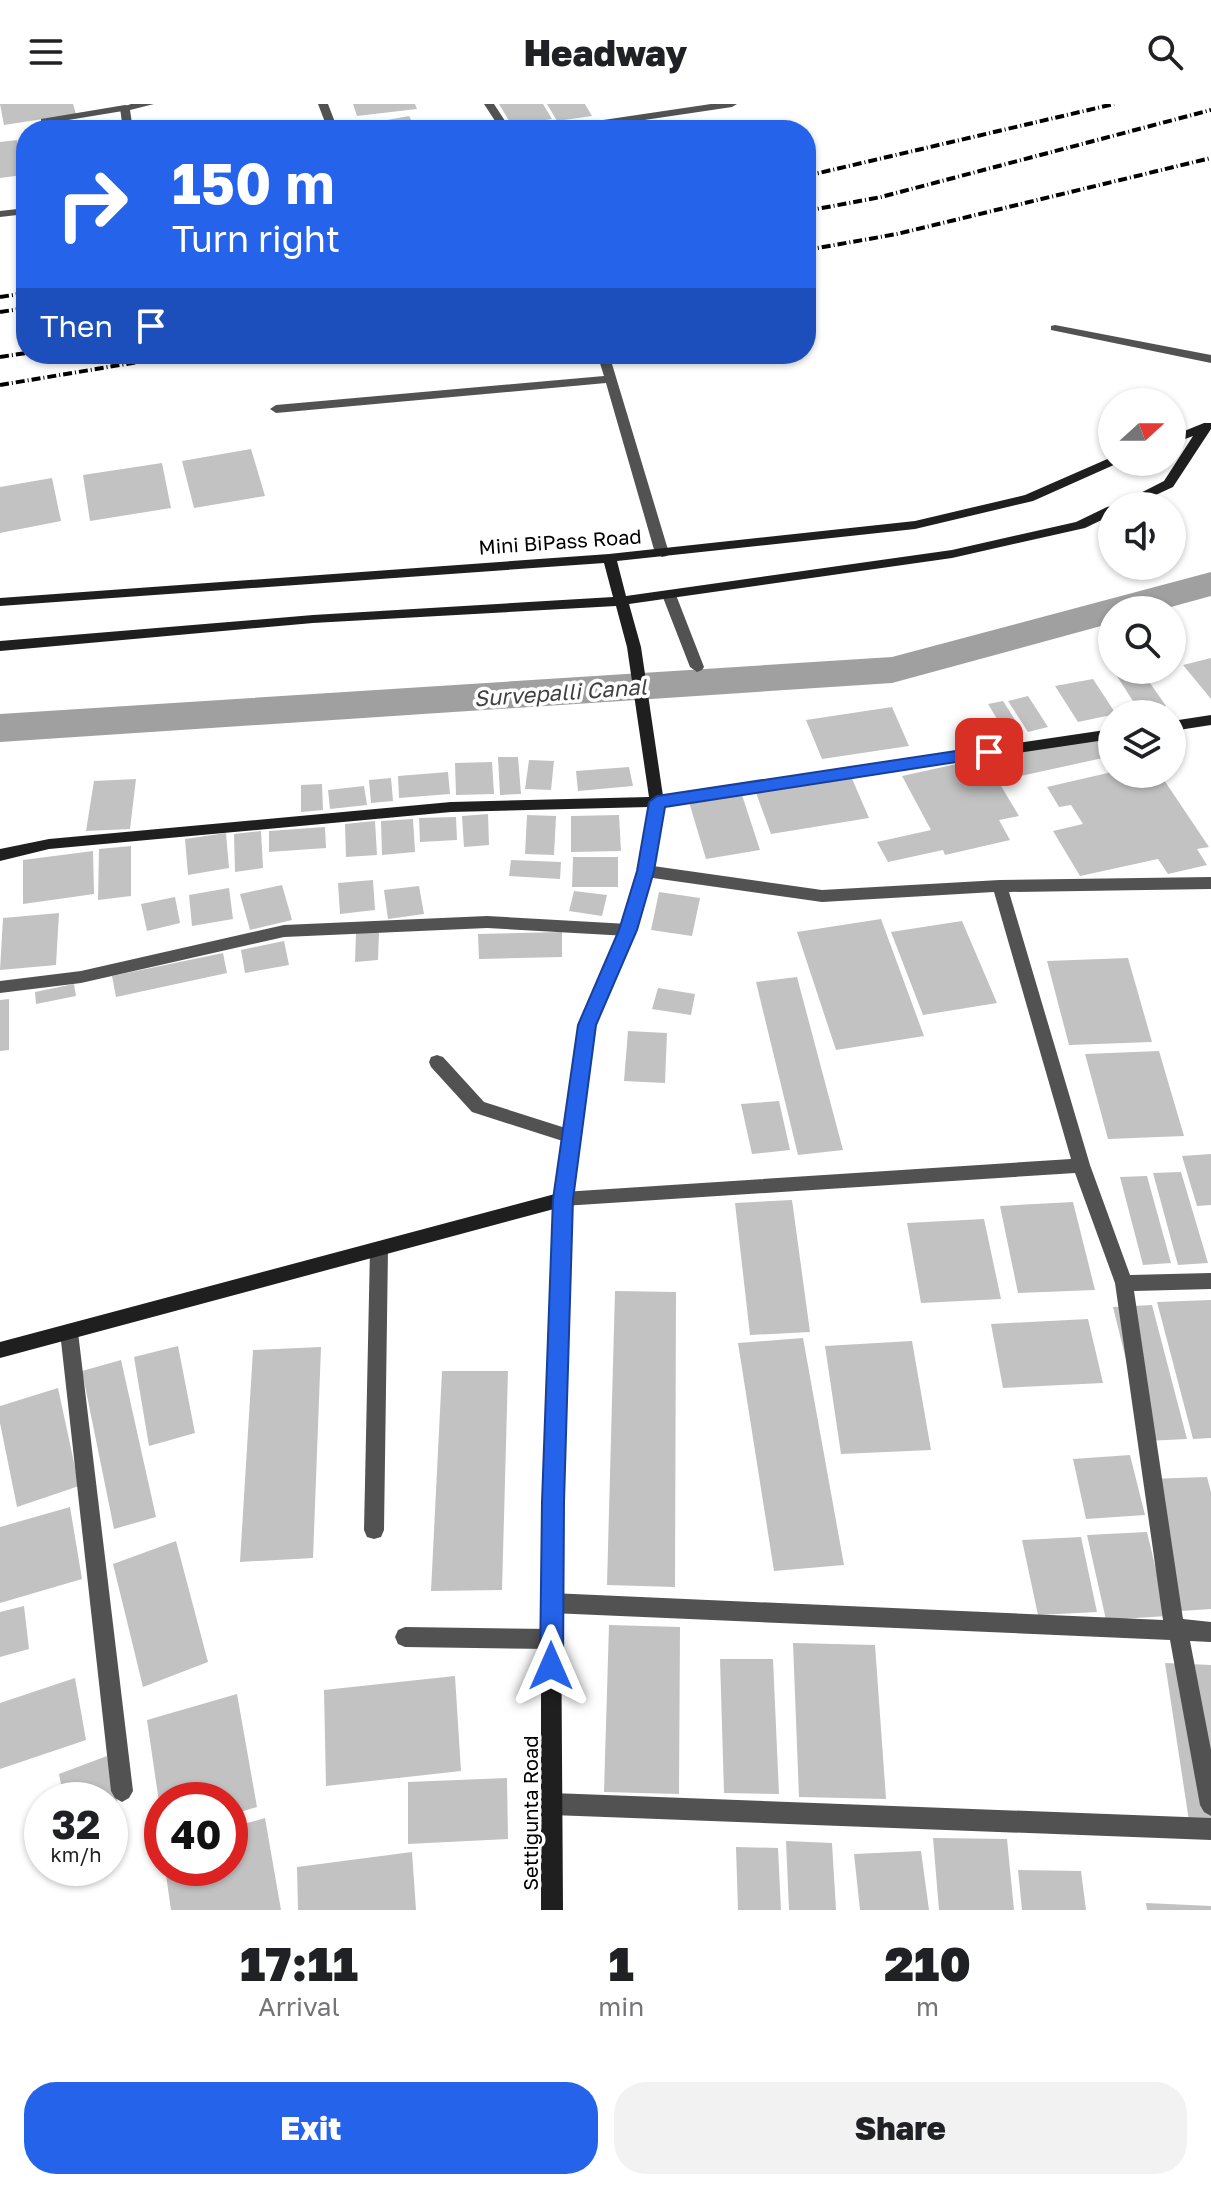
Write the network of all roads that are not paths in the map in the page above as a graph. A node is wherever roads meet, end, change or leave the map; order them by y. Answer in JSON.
{"nodes":[{"id":1,"x":149,"y":104,"type":"edge"},
{"id":2,"x":732,"y":104,"type":"edge"},
{"id":3,"x":125,"y":108,"type":"junction"},
{"id":4,"x":84,"y":110,"type":"edge"},
{"id":5,"x":49,"y":120,"type":"edge"},
{"id":6,"x":127,"y":120,"type":"edge"},
{"id":7,"x":624,"y":120,"type":"edge"},
{"id":8,"x":1055,"y":328,"type":"dead end"},
{"id":9,"x":1211,"y":359,"type":"edge"},
{"id":10,"x":606,"y":364,"type":"edge"},
{"id":11,"x":610,"y":379,"type":"junction"},
{"id":12,"x":276,"y":409,"type":"dead end"},
{"id":13,"x":1208,"y":426,"type":"edge"},
{"id":14,"x":1186,"y":435,"type":"edge"},
{"id":15,"x":1098,"y":467,"type":"edge"},
{"id":16,"x":1152,"y":492,"type":"edge"},
{"id":17,"x":1098,"y":517,"type":"edge"},
{"id":18,"x":662,"y":553,"type":"junction"},
{"id":19,"x":609,"y":558,"type":"junction"},
{"id":20,"x":669,"y":595,"type":"junction"},
{"id":21,"x":621,"y":601,"type":"junction"},
{"id":22,"x":0,"y":602,"type":"edge"},
{"id":23,"x":0,"y":646,"type":"edge"},
{"id":24,"x":697,"y":667,"type":"dead end"},
{"id":25,"x":1211,"y":720,"type":"edge"},
{"id":26,"x":1186,"y":724,"type":"edge"},
{"id":27,"x":1098,"y":736,"type":"edge"},
{"id":28,"x":657,"y":802,"type":"junction"},
{"id":29,"x":0,"y":855,"type":"edge"},
{"id":30,"x":646,"y":871,"type":"junction"},
{"id":31,"x":1211,"y":883,"type":"edge"},
{"id":32,"x":1000,"y":886,"type":"junction"},
{"id":33,"x":628,"y":930,"type":"junction"},
{"id":34,"x":0,"y":987,"type":"edge"},
{"id":35,"x":437,"y":1062,"type":"dead end"},
{"id":36,"x":572,"y":1137,"type":"junction"},
{"id":37,"x":1081,"y":1165,"type":"junction"},
{"id":38,"x":563,"y":1199,"type":"junction"},
{"id":39,"x":379,"y":1249,"type":"junction"},
{"id":40,"x":1211,"y":1281,"type":"edge"},
{"id":41,"x":1124,"y":1283,"type":"junction"},
{"id":42,"x":69,"y":1332,"type":"junction"},
{"id":43,"x":0,"y":1350,"type":"edge"},
{"id":44,"x":374,"y":1530,"type":"dead end"},
{"id":45,"x":551,"y":1603,"type":"junction"},
{"id":46,"x":1178,"y":1630,"type":"junction"},
{"id":47,"x":1211,"y":1632,"type":"edge"},
{"id":48,"x":405,"y":1637,"type":"dead end"},
{"id":49,"x":551,"y":1639,"type":"junction"},
{"id":50,"x":121,"y":1782,"type":"edge"},
{"id":51,"x":552,"y":1804,"type":"junction"},
{"id":52,"x":1211,"y":1805,"type":"edge"},
{"id":53,"x":1211,"y":1829,"type":"edge"},
{"id":54,"x":552,"y":1910,"type":"edge"}],
"edges":[{"from":1,"to":3,"type":"street"},
{"from":2,"to":7,"type":"street"},
{"from":3,"to":4,"type":"street"},
{"from":3,"to":6,"type":"street"},
{"from":4,"to":5,"type":"street"},
{"from":8,"to":9,"type":"street"},
{"from":10,"to":11,"type":"street"},
{"from":11,"to":12,"type":"street"},
{"from":11,"to":18,"type":"street"},
{"from":13,"to":14,"type":"street"},
{"from":13,"to":16,"type":"street"},
{"from":15,"to":18,"type":"street","name":"Mini BiPass Road"},
{"from":17,"to":20,"type":"street"},
{"from":18,"to":19,"type":"street","name":"Mini BiPass Road"},
{"from":19,"to":21,"type":"street","name":"Settigunta Road"},
{"from":19,"to":22,"type":"street","name":"Mini BiPass Road"},
{"from":20,"to":21,"type":"street"},
{"from":20,"to":24,"type":"street"},
{"from":21,"to":23,"type":"street"},
{"from":21,"to":28,"type":"street","name":"Settigunta Road"},
{"from":25,"to":26,"type":"street"},
{"from":27,"to":28,"type":"street"},
{"from":28,"to":29,"type":"street"},
{"from":28,"to":30,"type":"street","name":"Settigunta Road"},
{"from":30,"to":32,"type":"street"},
{"from":30,"to":33,"type":"street","name":"Settigunta Road"},
{"from":31,"to":32,"type":"street"},
{"from":32,"to":37,"type":"street"},
{"from":33,"to":34,"type":"street"},
{"from":33,"to":36,"type":"street","name":"Settigunta Road"},
{"from":35,"to":36,"type":"street"},
{"from":36,"to":38,"type":"street","name":"Settigunta Road"},
{"from":37,"to":38,"type":"street"},
{"from":37,"to":41,"type":"street"},
{"from":38,"to":39,"type":"street"},
{"from":38,"to":45,"type":"street","name":"Settigunta Road"},
{"from":39,"to":42,"type":"street"},
{"from":39,"to":44,"type":"street"},
{"from":40,"to":41,"type":"street"},
{"from":41,"to":46,"type":"street"},
{"from":42,"to":43,"type":"street"},
{"from":42,"to":50,"type":"street"},
{"from":45,"to":46,"type":"street"},
{"from":45,"to":49,"type":"street","name":"Settigunta Road"},
{"from":46,"to":47,"type":"street"},
{"from":46,"to":52,"type":"street"},
{"from":48,"to":49,"type":"street"},
{"from":49,"to":51,"type":"street","name":"Settigunta Road"},
{"from":51,"to":53,"type":"street"},
{"from":51,"to":54,"type":"street","name":"Settigunta Road"}]}
